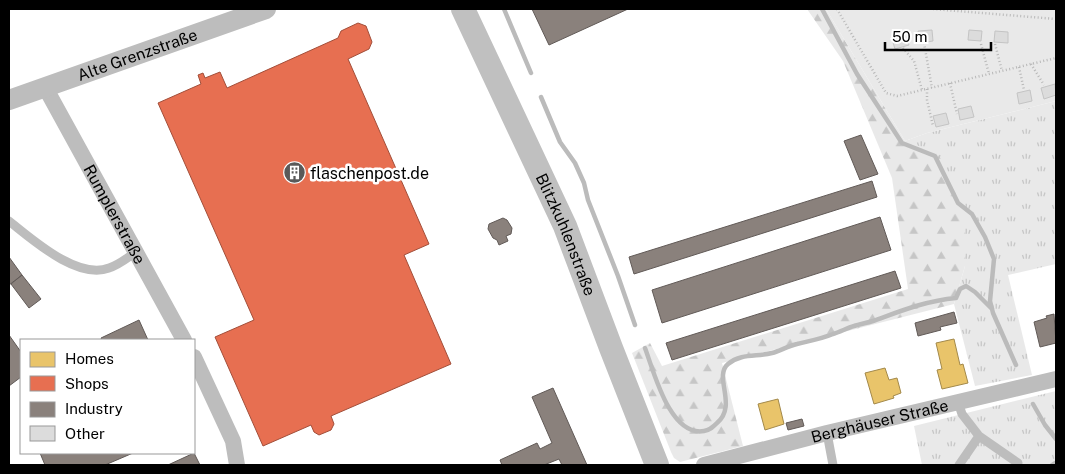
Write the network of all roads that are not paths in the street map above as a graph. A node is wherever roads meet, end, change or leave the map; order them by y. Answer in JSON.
{"nodes":[{"id":1,"x":266,"y":9,"type":"edge"},
{"id":2,"x":463,"y":9,"type":"edge"},
{"id":3,"x":45,"y":87,"type":"junction"},
{"id":4,"x":9,"y":100,"type":"edge"},
{"id":5,"x":9,"y":220,"type":"edge"},
{"id":6,"x":136,"y":252,"type":"junction"},
{"id":7,"x":183,"y":339,"type":"edge"},
{"id":8,"x":195,"y":359,"type":"edge"},
{"id":9,"x":1056,"y":379,"type":"edge"},
{"id":10,"x":958,"y":402,"type":"junction"},
{"id":11,"x":827,"y":433,"type":"junction"},
{"id":12,"x":979,"y":436,"type":"junction"},
{"id":13,"x":1018,"y":462,"type":"dead end"},
{"id":14,"x":237,"y":465,"type":"edge"},
{"id":15,"x":657,"y":465,"type":"edge"},
{"id":16,"x":704,"y":465,"type":"edge"},
{"id":17,"x":833,"y":465,"type":"edge"},
{"id":18,"x":959,"y":465,"type":"edge"}],
"edges":[{"from":1,"to":3,"type":"street","name":"Alte Grenzstraße"},
{"from":2,"to":15,"type":"main road","name":"Blitzkuhlenstraße"},
{"from":3,"to":4,"type":"street","name":"Alte Grenzstraße"},
{"from":3,"to":6,"type":"street","name":"Rumplerstraße"},
{"from":5,"to":6,"type":"lane"},
{"from":6,"to":7,"type":"street","name":"Rumplerstraße"},
{"from":8,"to":14,"type":"street"},
{"from":9,"to":10,"type":"street","name":"Berghäuser Straße"},
{"from":10,"to":11,"type":"street","name":"Berghäuser Straße"},
{"from":10,"to":12,"type":"lane"},
{"from":11,"to":16,"type":"street","name":"Berghäuser Straße"},
{"from":11,"to":17,"type":"lane"},
{"from":12,"to":13,"type":"lane"},
{"from":12,"to":18,"type":"lane"}]}
